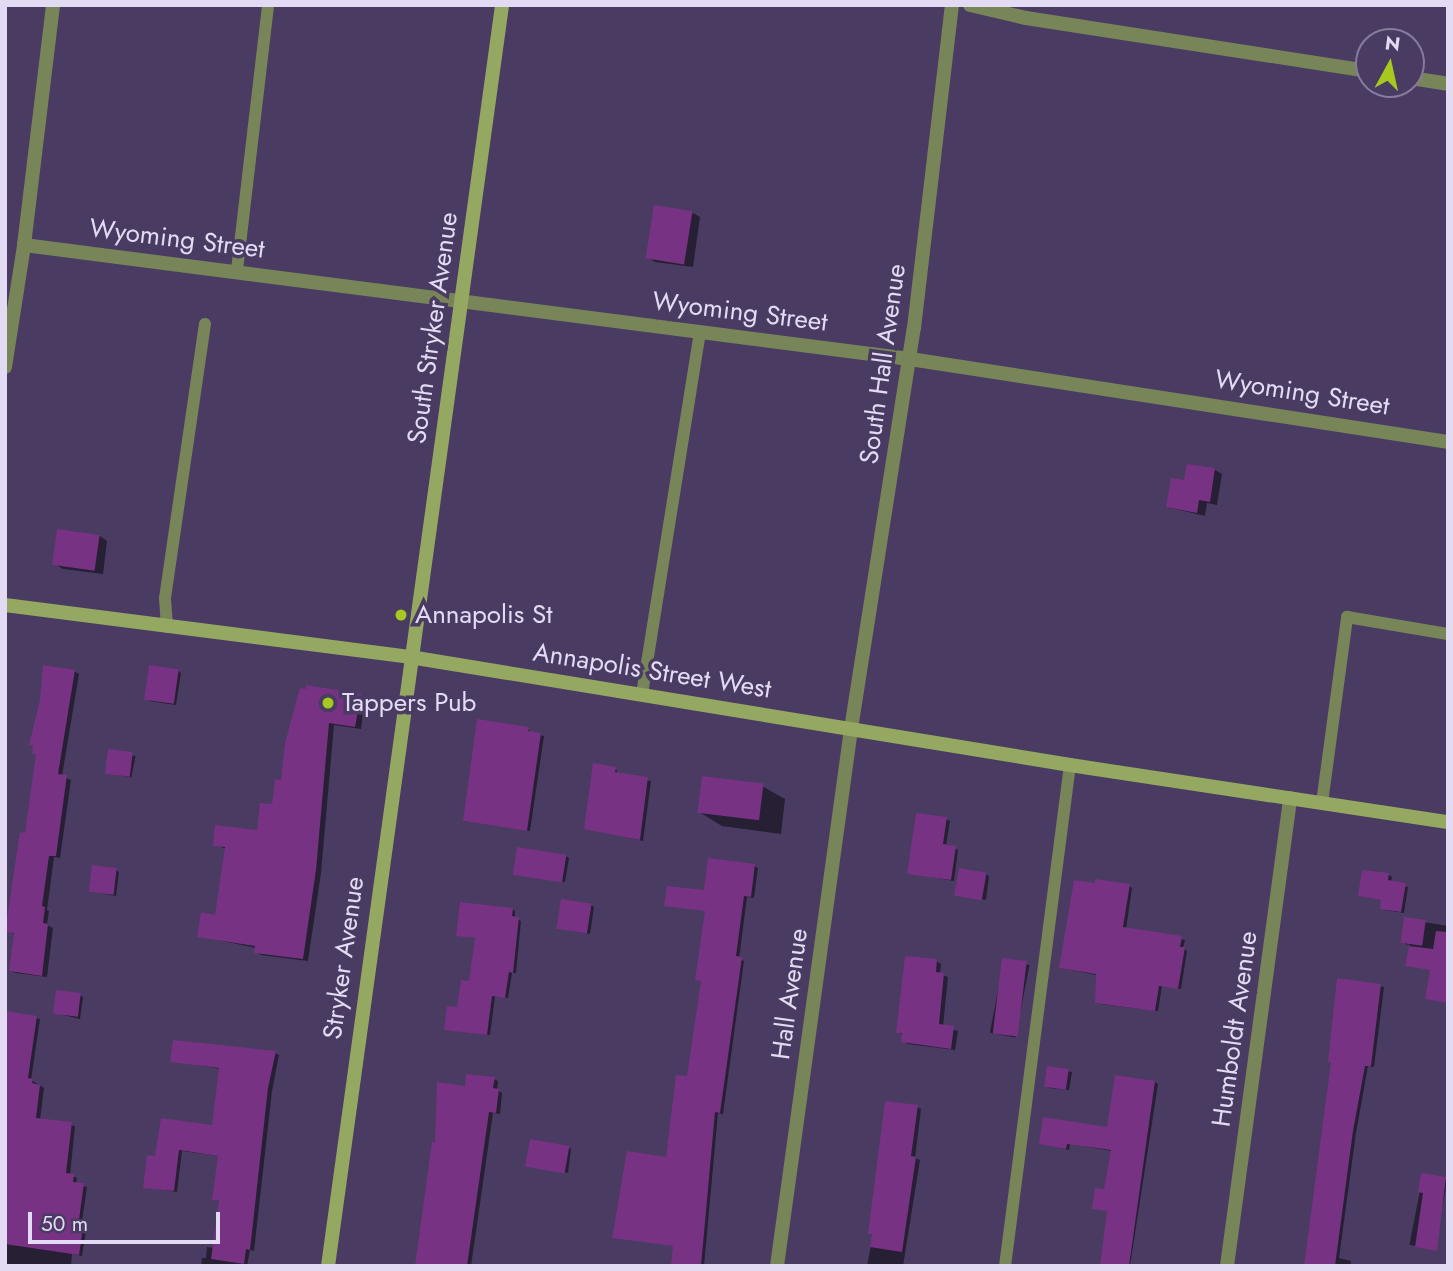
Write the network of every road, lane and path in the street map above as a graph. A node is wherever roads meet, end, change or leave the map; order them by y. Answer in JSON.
{"nodes":[{"id":1,"x":52,"y":5,"type":"edge"},
{"id":2,"x":268,"y":5,"type":"edge"},
{"id":3,"x":502,"y":5,"type":"edge"},
{"id":4,"x":952,"y":5,"type":"edge"},
{"id":5,"x":970,"y":5,"type":"edge"},
{"id":6,"x":1355,"y":70,"type":"edge"},
{"id":7,"x":1425,"y":80,"type":"edge"},
{"id":8,"x":1448,"y":84,"type":"edge"},
{"id":9,"x":24,"y":245,"type":"junction"},
{"id":10,"x":237,"y":270,"type":"junction"},
{"id":11,"x":463,"y":300,"type":"junction"},
{"id":12,"x":205,"y":324,"type":"dead end"},
{"id":13,"x":701,"y":332,"type":"junction"},
{"id":14,"x":910,"y":359,"type":"junction"},
{"id":15,"x":5,"y":367,"type":"edge"},
{"id":16,"x":1448,"y":442,"type":"edge"},
{"id":17,"x":5,"y":605,"type":"edge"},
{"id":18,"x":167,"y":627,"type":"junction"},
{"id":19,"x":1448,"y":634,"type":"edge"},
{"id":20,"x":410,"y":657,"type":"junction"},
{"id":21,"x":642,"y":694,"type":"junction"},
{"id":22,"x":851,"y":729,"type":"junction"},
{"id":23,"x":1070,"y":765,"type":"junction"},
{"id":24,"x":1290,"y":798,"type":"junction"},
{"id":25,"x":1322,"y":803,"type":"junction"},
{"id":26,"x":1448,"y":822,"type":"edge"},
{"id":27,"x":328,"y":1266,"type":"edge"},
{"id":28,"x":777,"y":1266,"type":"edge"},
{"id":29,"x":1005,"y":1266,"type":"edge"},
{"id":30,"x":1227,"y":1266,"type":"edge"}],
"edges":[{"from":1,"to":9,"type":"street"},
{"from":2,"to":10,"type":"lane"},
{"from":3,"to":11,"type":"street","name":"South Stryker Avenue"},
{"from":4,"to":14,"type":"street","name":"South Hall Avenue"},
{"from":5,"to":6,"type":"street"},
{"from":7,"to":8,"type":"street"},
{"from":9,"to":10,"type":"street","name":"Wyoming Street"},
{"from":9,"to":15,"type":"street"},
{"from":10,"to":11,"type":"street","name":"Wyoming Street"},
{"from":11,"to":13,"type":"street","name":"Wyoming Street"},
{"from":11,"to":20,"type":"street","name":"South Stryker Avenue"},
{"from":12,"to":18,"type":"lane"},
{"from":13,"to":14,"type":"street","name":"Wyoming Street"},
{"from":13,"to":21,"type":"lane"},
{"from":14,"to":16,"type":"street","name":"Wyoming Street"},
{"from":14,"to":22,"type":"street","name":"South Hall Avenue"},
{"from":17,"to":18,"type":"street","name":"Annapolis Street West"},
{"from":18,"to":20,"type":"street","name":"Annapolis Street West"},
{"from":19,"to":25,"type":"lane"},
{"from":20,"to":21,"type":"street","name":"Annapolis Street West"},
{"from":20,"to":27,"type":"street","name":"Stryker Avenue"},
{"from":21,"to":22,"type":"street","name":"Annapolis Street West"},
{"from":22,"to":23,"type":"street","name":"Annapolis Street West"},
{"from":22,"to":28,"type":"street","name":"Hall Avenue"},
{"from":23,"to":24,"type":"street","name":"Annapolis Street West"},
{"from":23,"to":29,"type":"lane"},
{"from":24,"to":25,"type":"street","name":"Annapolis Street West"},
{"from":24,"to":30,"type":"street","name":"Humboldt Avenue"},
{"from":25,"to":26,"type":"street","name":"Annapolis Street West"}]}
